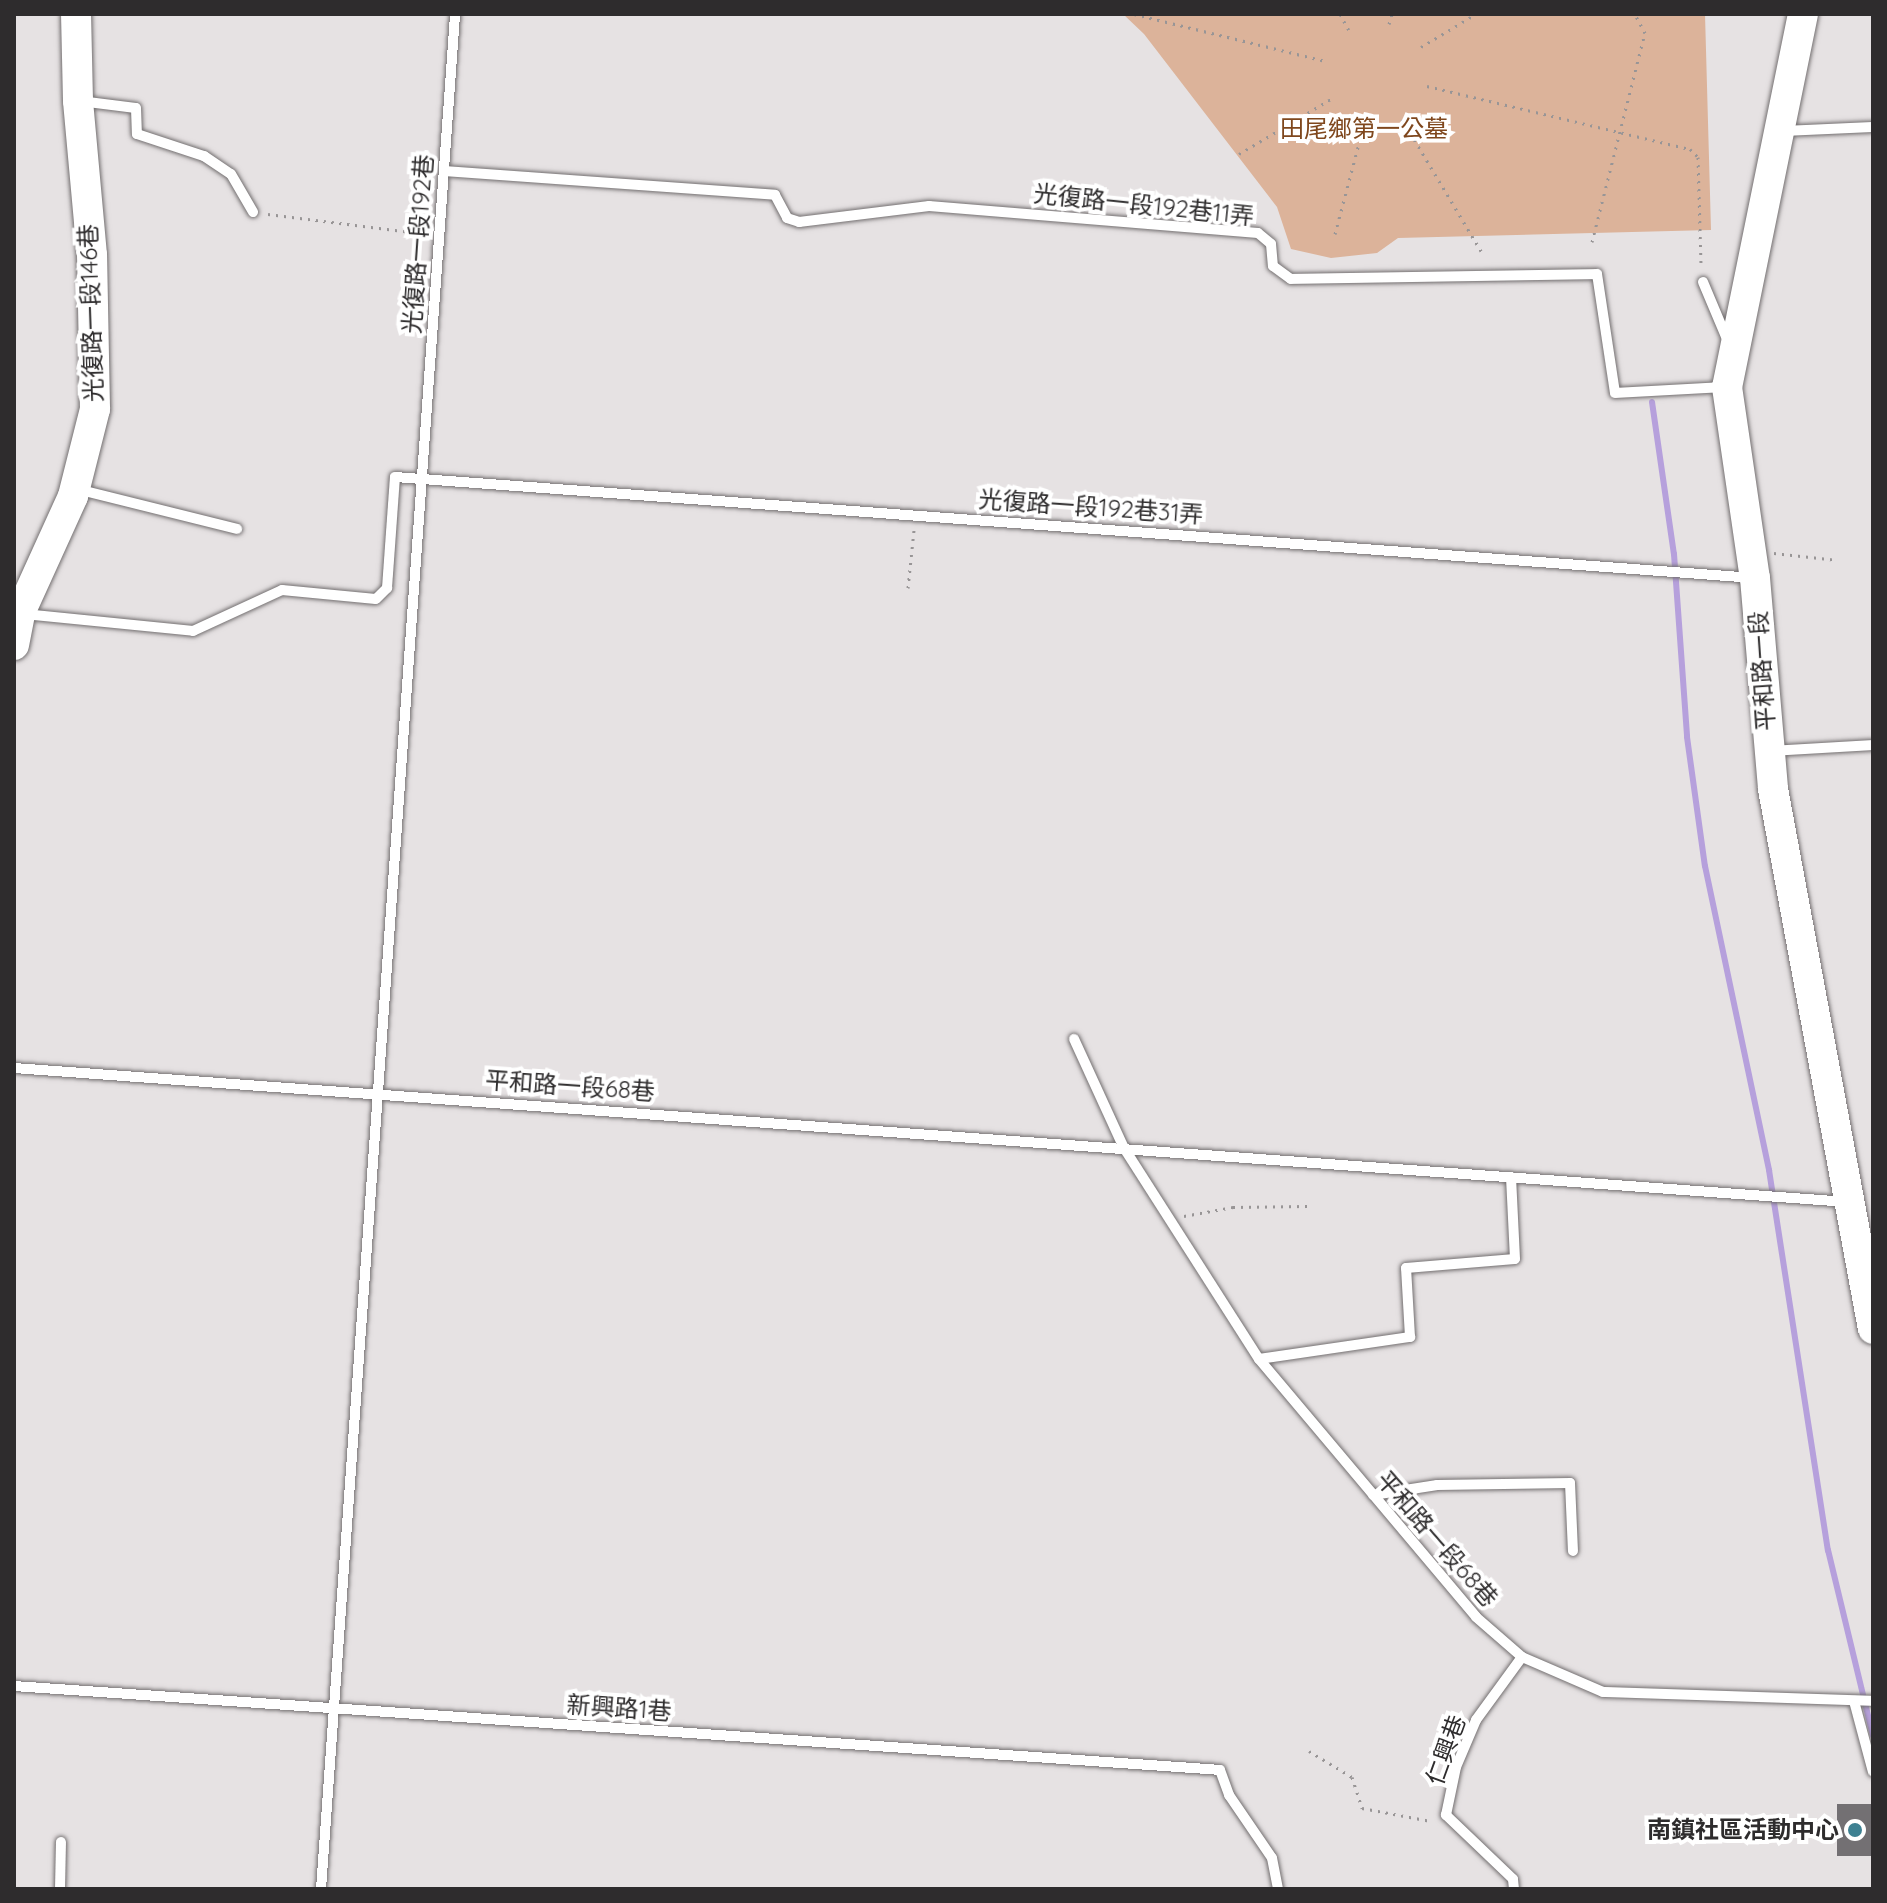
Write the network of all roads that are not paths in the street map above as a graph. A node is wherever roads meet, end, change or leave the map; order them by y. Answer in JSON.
{"nodes":[{"id":1,"x":76,"y":14,"type":"edge"},
{"id":2,"x":455,"y":14,"type":"edge"},
{"id":3,"x":1803,"y":14,"type":"edge"},
{"id":4,"x":78,"y":101,"type":"junction"},
{"id":5,"x":1873,"y":127,"type":"edge"},
{"id":6,"x":1777,"y":131,"type":"junction"},
{"id":7,"x":444,"y":171,"type":"junction"},
{"id":8,"x":253,"y":212,"type":"road end"},
{"id":9,"x":1703,"y":282,"type":"road end"},
{"id":10,"x":1731,"y":349,"type":"junction"},
{"id":11,"x":1727,"y":387,"type":"junction"},
{"id":12,"x":423,"y":477,"type":"junction"},
{"id":13,"x":75,"y":488,"type":"junction"},
{"id":14,"x":237,"y":529,"type":"dead end"},
{"id":15,"x":1753,"y":564,"type":"junction"},
{"id":16,"x":20,"y":613,"type":"junction"},
{"id":17,"x":14,"y":645,"type":"edge"},
{"id":18,"x":1873,"y":745,"type":"edge"},
{"id":19,"x":1768,"y":751,"type":"junction"},
{"id":20,"x":1074,"y":1039,"type":"dead end"},
{"id":21,"x":14,"y":1068,"type":"edge"},
{"id":22,"x":381,"y":1092,"type":"junction"},
{"id":23,"x":1124,"y":1148,"type":"junction"},
{"id":24,"x":1511,"y":1177,"type":"junction"},
{"id":25,"x":1850,"y":1202,"type":"junction"},
{"id":26,"x":1873,"y":1329,"type":"edge"},
{"id":27,"x":1259,"y":1359,"type":"junction"},
{"id":28,"x":1373,"y":1495,"type":"junction"},
{"id":29,"x":1573,"y":1551,"type":"dead end"},
{"id":30,"x":1522,"y":1657,"type":"junction"},
{"id":31,"x":14,"y":1686,"type":"edge"},
{"id":32,"x":1854,"y":1701,"type":"junction"},
{"id":33,"x":1873,"y":1701,"type":"edge"},
{"id":34,"x":335,"y":1708,"type":"junction"},
{"id":35,"x":1873,"y":1772,"type":"edge"},
{"id":36,"x":61,"y":1842,"type":"dead end"},
{"id":37,"x":60,"y":1889,"type":"edge"},
{"id":38,"x":321,"y":1889,"type":"edge"},
{"id":39,"x":1278,"y":1889,"type":"edge"},
{"id":40,"x":1514,"y":1889,"type":"edge"}],
"edges":[{"from":1,"to":4,"type":"street","name":"光復路一段146巷"},
{"from":2,"to":7,"type":"lane","name":"光復路一段192巷"},
{"from":3,"to":6,"type":"street","name":"平和路一段"},
{"from":4,"to":8,"type":"lane"},
{"from":4,"to":13,"type":"street","name":"光復路一段146巷"},
{"from":5,"to":6,"type":"lane"},
{"from":6,"to":10,"type":"street","name":"平和路一段"},
{"from":7,"to":11,"type":"lane","name":"光復路一段192巷11弄"},
{"from":7,"to":12,"type":"lane","name":"光復路一段192巷"},
{"from":9,"to":10,"type":"lane"},
{"from":10,"to":11,"type":"street","name":"平和路一段"},
{"from":11,"to":15,"type":"street","name":"平和路一段"},
{"from":12,"to":15,"type":"lane","name":"光復路一段192巷31弄"},
{"from":12,"to":16,"type":"lane"},
{"from":12,"to":22,"type":"lane","name":"光復路一段192巷"},
{"from":13,"to":14,"type":"lane"},
{"from":13,"to":16,"type":"street","name":"光復路一段146巷"},
{"from":15,"to":19,"type":"street","name":"平和路一段"},
{"from":16,"to":17,"type":"street","name":"光復路一段146巷"},
{"from":18,"to":19,"type":"lane"},
{"from":19,"to":25,"type":"street","name":"平和路一段"},
{"from":20,"to":23,"type":"lane"},
{"from":21,"to":22,"type":"lane","name":"平和路一段68巷"},
{"from":22,"to":23,"type":"lane","name":"平和路一段68巷"},
{"from":22,"to":34,"type":"lane","name":"光復路一段192巷"},
{"from":23,"to":24,"type":"lane","name":"平和路一段68巷"},
{"from":23,"to":27,"type":"lane","name":"平和路一段68巷"},
{"from":24,"to":25,"type":"lane","name":"平和路一段68巷"},
{"from":24,"to":27,"type":"lane"},
{"from":25,"to":26,"type":"street","name":"平和路一段"},
{"from":27,"to":28,"type":"lane","name":"平和路一段68巷"},
{"from":28,"to":29,"type":"lane"},
{"from":28,"to":30,"type":"lane","name":"平和路一段68巷"},
{"from":30,"to":32,"type":"lane","name":"平和路一段68巷"},
{"from":30,"to":40,"type":"lane","name":"仁興巷"},
{"from":31,"to":34,"type":"lane","name":"新興路1巷"},
{"from":32,"to":33,"type":"lane","name":"平和路一段68巷"},
{"from":32,"to":35,"type":"lane"},
{"from":34,"to":38,"type":"lane","name":"光復路一段192巷"},
{"from":34,"to":39,"type":"lane","name":"新興路1巷"},
{"from":36,"to":37,"type":"lane"}]}
